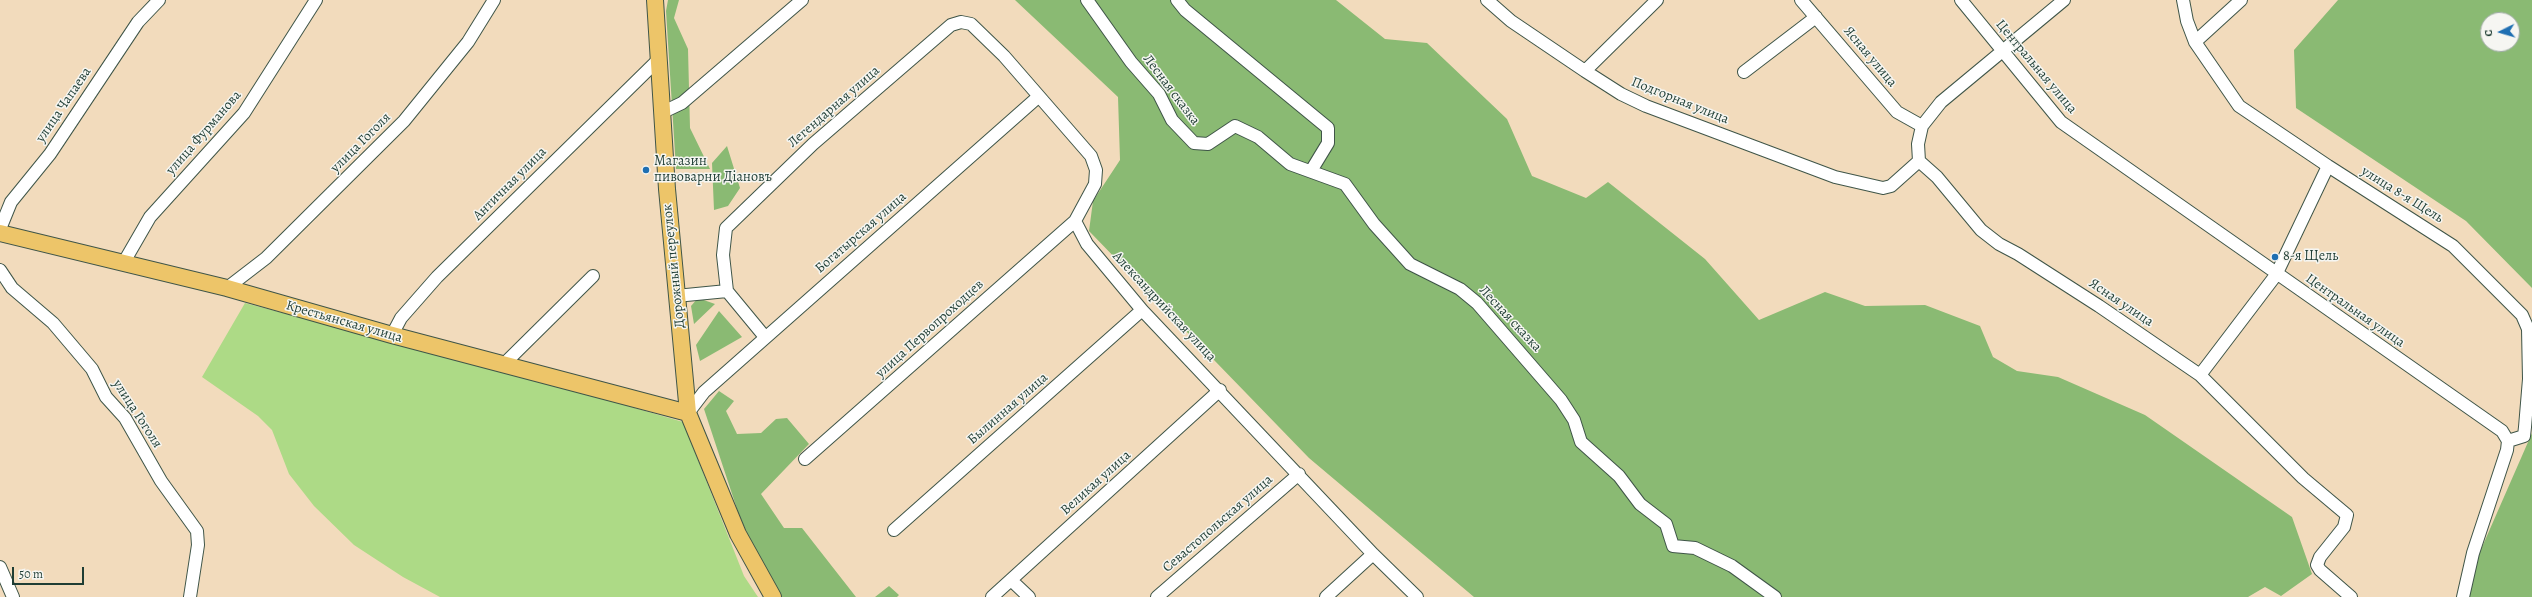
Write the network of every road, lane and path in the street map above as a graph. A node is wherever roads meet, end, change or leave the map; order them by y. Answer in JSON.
{"nodes":[{"id":1,"x":159,"y":0,"type":"edge"},
{"id":2,"x":316,"y":0,"type":"edge"},
{"id":3,"x":494,"y":0,"type":"edge"},
{"id":4,"x":655,"y":0,"type":"edge"},
{"id":5,"x":802,"y":0,"type":"edge"},
{"id":6,"x":1087,"y":0,"type":"edge"},
{"id":7,"x":1177,"y":0,"type":"edge"},
{"id":8,"x":1657,"y":0,"type":"edge"},
{"id":9,"x":1802,"y":0,"type":"edge"},
{"id":10,"x":1961,"y":0,"type":"edge"},
{"id":11,"x":2064,"y":0,"type":"edge"},
{"id":12,"x":2183,"y":0,"type":"edge"},
{"id":13,"x":2241,"y":0,"type":"edge"},
{"id":14,"x":1494,"y":2,"type":"edge"},
{"id":15,"x":1816,"y":17,"type":"junction"},
{"id":16,"x":2195,"y":42,"type":"junction"},
{"id":17,"x":2001,"y":50,"type":"junction"},
{"id":18,"x":658,"y":60,"type":"junction"},
{"id":19,"x":1585,"y":70,"type":"junction"},
{"id":20,"x":1744,"y":72,"type":"dead end"},
{"id":21,"x":1038,"y":97,"type":"junction"},
{"id":22,"x":661,"y":113,"type":"junction"},
{"id":23,"x":1922,"y":126,"type":"junction"},
{"id":24,"x":1919,"y":161,"type":"junction"},
{"id":25,"x":2328,"y":166,"type":"junction"},
{"id":26,"x":1311,"y":171,"type":"junction"},
{"id":27,"x":1075,"y":221,"type":"junction"},
{"id":28,"x":0,"y":229,"type":"edge"},
{"id":29,"x":0,"y":233,"type":"edge"},
{"id":30,"x":124,"y":262,"type":"junction"},
{"id":31,"x":0,"y":270,"type":"edge"},
{"id":32,"x":2276,"y":275,"type":"junction"},
{"id":33,"x":592,"y":276,"type":"dead end"},
{"id":34,"x":227,"y":288,"type":"junction"},
{"id":35,"x":727,"y":291,"type":"junction"},
{"id":36,"x":676,"y":296,"type":"junction"},
{"id":37,"x":1142,"y":310,"type":"junction"},
{"id":38,"x":392,"y":335,"type":"junction"},
{"id":39,"x":765,"y":337,"type":"junction"},
{"id":40,"x":504,"y":365,"type":"junction"},
{"id":41,"x":2200,"y":375,"type":"junction"},
{"id":42,"x":1220,"y":390,"type":"junction"},
{"id":43,"x":688,"y":413,"type":"junction"},
{"id":44,"x":2508,"y":441,"type":"junction"},
{"id":45,"x":805,"y":460,"type":"dead end"},
{"id":46,"x":1299,"y":474,"type":"junction"},
{"id":47,"x":894,"y":530,"type":"dead end"},
{"id":48,"x":1373,"y":554,"type":"junction"},
{"id":49,"x":0,"y":567,"type":"edge"},
{"id":50,"x":1011,"y":580,"type":"junction"},
{"id":51,"x":13,"y":597,"type":"edge"},
{"id":52,"x":190,"y":597,"type":"edge"},
{"id":53,"x":774,"y":597,"type":"edge"},
{"id":54,"x":992,"y":597,"type":"edge"},
{"id":55,"x":1028,"y":597,"type":"edge"},
{"id":56,"x":1157,"y":597,"type":"edge"},
{"id":57,"x":1326,"y":597,"type":"edge"},
{"id":58,"x":1417,"y":597,"type":"edge"},
{"id":59,"x":1774,"y":597,"type":"edge"},
{"id":60,"x":2351,"y":597,"type":"edge"},
{"id":61,"x":2463,"y":597,"type":"edge"}],
"edges":[{"from":1,"to":28,"type":"street","name":"улица Чапаева"},
{"from":2,"to":30,"type":"street","name":"улица Фурманова"},
{"from":3,"to":34,"type":"street","name":"улица Гоголя"},
{"from":4,"to":18,"type":"main road","name":"Дорожный переулок"},
{"from":5,"to":22,"type":"street"},
{"from":6,"to":26,"type":"street","name":"Лесная сказка"},
{"from":7,"to":26,"type":"street"},
{"from":8,"to":19,"type":"street"},
{"from":9,"to":15,"type":"street","name":"Ясная улица"},
{"from":10,"to":17,"type":"street","name":"Центральная улица"},
{"from":11,"to":17,"type":"street"},
{"from":12,"to":16,"type":"street","name":"улица 8-я Щель"},
{"from":13,"to":16,"type":"street"},
{"from":14,"to":19,"type":"street","name":"Подгорная улица"},
{"from":15,"to":20,"type":"street"},
{"from":15,"to":23,"type":"street","name":"Ясная улица"},
{"from":16,"to":25,"type":"street","name":"улица 8-я Щель"},
{"from":17,"to":23,"type":"street"},
{"from":17,"to":32,"type":"street","name":"Центральная улица"},
{"from":18,"to":22,"type":"main road","name":"Дорожный переулок"},
{"from":18,"to":38,"type":"street","name":"Античная улица"},
{"from":19,"to":24,"type":"street","name":"Подгорная улица"},
{"from":21,"to":27,"type":"street"},
{"from":21,"to":35,"type":"street","name":"Легендарная улица"},
{"from":21,"to":39,"type":"street","name":"Богатырская улица"},
{"from":22,"to":36,"type":"main road","name":"Дорожный переулок"},
{"from":23,"to":24,"type":"street"},
{"from":24,"to":41,"type":"street","name":"Ясная улица"},
{"from":25,"to":32,"type":"street"},
{"from":25,"to":44,"type":"street","name":"улица 8-я Щель"},
{"from":26,"to":59,"type":"street","name":"Лесная сказка"},
{"from":27,"to":37,"type":"street","name":"Александрийская улица"},
{"from":27,"to":45,"type":"street","name":"улица Первопроходцев"},
{"from":29,"to":30,"type":"main road","name":"Крестьянская улица"},
{"from":30,"to":34,"type":"main road","name":"Крестьянская улица"},
{"from":31,"to":52,"type":"street","name":"улица Гоголя"},
{"from":32,"to":41,"type":"street"},
{"from":32,"to":44,"type":"street","name":"Центральная улица"},
{"from":33,"to":40,"type":"street"},
{"from":34,"to":38,"type":"main road","name":"Крестьянская улица"},
{"from":35,"to":36,"type":"street"},
{"from":35,"to":39,"type":"street"},
{"from":36,"to":43,"type":"main road","name":"Дорожный переулок"},
{"from":37,"to":42,"type":"street","name":"Александрийская улица"},
{"from":37,"to":47,"type":"street","name":"Былинная улица"},
{"from":38,"to":40,"type":"main road","name":"Крестьянская улица"},
{"from":39,"to":43,"type":"street","name":"Богатырская улица"},
{"from":40,"to":43,"type":"main road","name":"Крестьянская улица"},
{"from":41,"to":60,"type":"street","name":"Ясная улица"},
{"from":42,"to":46,"type":"street","name":"Александрийская улица"},
{"from":42,"to":50,"type":"street","name":"Великая улица"},
{"from":43,"to":53,"type":"main road","name":"Дорожный переулок"},
{"from":44,"to":61,"type":"street"},
{"from":46,"to":48,"type":"street","name":"Александрийская улица"},
{"from":46,"to":56,"type":"street","name":"Севастопольская улица"},
{"from":48,"to":57,"type":"street"},
{"from":48,"to":58,"type":"street","name":"Александрийская улица"},
{"from":49,"to":51,"type":"street"},
{"from":50,"to":54,"type":"street","name":"Великая улица"},
{"from":50,"to":55,"type":"street"}]}
